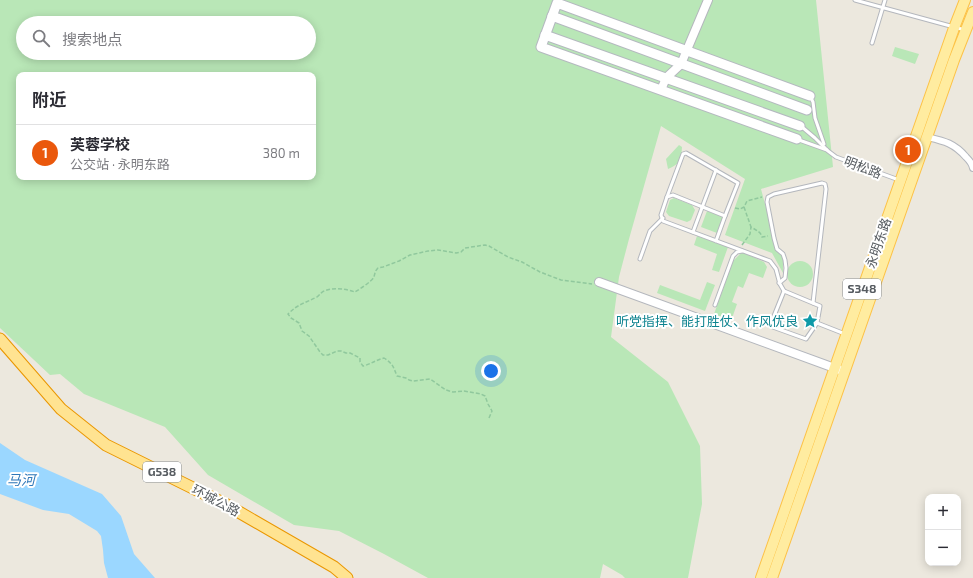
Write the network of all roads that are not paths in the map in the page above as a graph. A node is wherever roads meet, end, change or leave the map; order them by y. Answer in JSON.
{"nodes":[{"id":1,"x":708,"y":0,"type":"edge"},
{"id":2,"x":855,"y":0,"type":"edge"},
{"id":3,"x":885,"y":0,"type":"edge"},
{"id":4,"x":963,"y":3,"type":"edge"},
{"id":5,"x":883,"y":7,"type":"junction"},
{"id":6,"x":973,"y":12,"type":"edge"},
{"id":7,"x":590,"y":15,"type":"junction"},
{"id":8,"x":552,"y":16,"type":"junction"},
{"id":9,"x":954,"y":27,"type":"junction"},
{"id":10,"x":966,"y":30,"type":"junction"},
{"id":11,"x":546,"y":35,"type":"junction"},
{"id":12,"x":555,"y":39,"type":"junction"},
{"id":13,"x":872,"y":43,"type":"dead end"},
{"id":14,"x":630,"y":45,"type":"junction"},
{"id":15,"x":686,"y":51,"type":"junction"},
{"id":16,"x":589,"y":64,"type":"junction"},
{"id":17,"x":681,"y":64,"type":"junction"},
{"id":18,"x":666,"y":78,"type":"junction"},
{"id":19,"x":777,"y":84,"type":"junction"},
{"id":20,"x":661,"y":90,"type":"junction"},
{"id":21,"x":810,"y":96,"type":"joint"},
{"id":22,"x":780,"y":100,"type":"junction"},
{"id":23,"x":807,"y":110,"type":"joint"},
{"id":24,"x":816,"y":121,"type":"junction"},
{"id":25,"x":800,"y":126,"type":"joint"},
{"id":26,"x":927,"y":137,"type":"junction"},
{"id":27,"x":797,"y":139,"type":"joint"},
{"id":28,"x":827,"y":149,"type":"junction"},
{"id":29,"x":973,"y":168,"type":"edge"},
{"id":30,"x":716,"y":170,"type":"junction"},
{"id":31,"x":900,"y":181,"type":"junction"},
{"id":32,"x":667,"y":198,"type":"junction"},
{"id":33,"x":702,"y":206,"type":"junction"},
{"id":34,"x":725,"y":216,"type":"junction"},
{"id":35,"x":663,"y":218,"type":"junction"},
{"id":36,"x":692,"y":232,"type":"junction"},
{"id":37,"x":716,"y":241,"type":"junction"},
{"id":38,"x":742,"y":251,"type":"junction"},
{"id":39,"x":640,"y":259,"type":"dead end"},
{"id":40,"x":599,"y":282,"type":"road end"},
{"id":41,"x":779,"y":283,"type":"junction"},
{"id":42,"x":784,"y":291,"type":"junction"},
{"id":43,"x":813,"y":303,"type":"junction"},
{"id":44,"x":715,"y":305,"type":"dead end"},
{"id":45,"x":817,"y":323,"type":"junction"},
{"id":46,"x":846,"y":334,"type":"junction"},
{"id":47,"x":0,"y":339,"type":"edge"},
{"id":48,"x":839,"y":370,"type":"junction"},
{"id":49,"x":346,"y":578,"type":"edge"},
{"id":50,"x":761,"y":578,"type":"edge"},
{"id":51,"x":772,"y":578,"type":"edge"}],
"edges":[{"from":1,"to":15,"type":"street"},
{"from":2,"to":5,"type":"lane"},
{"from":3,"to":5,"type":"lane"},
{"from":4,"to":9,"type":"main road","name":"永明东路","number":"S348"},
{"from":5,"to":9,"type":"lane"},
{"from":5,"to":13,"type":"lane"},
{"from":6,"to":10,"type":"main road","name":"永明东路","number":"S348"},
{"from":7,"to":8,"type":"main road"},
{"from":7,"to":14,"type":"main road"},
{"from":7,"to":15,"type":"main road"},
{"from":8,"to":11,"type":"main road"},
{"from":8,"to":14,"type":"main road"},
{"from":9,"to":10,"type":"lane"},
{"from":9,"to":31,"type":"main road","name":"永明东路","number":"S348"},
{"from":10,"to":26,"type":"main road","name":"永明东路","number":"S348"},
{"from":11,"to":12,"type":"main road"},
{"from":11,"to":16,"type":"main road"},
{"from":12,"to":16,"type":"main road"},
{"from":12,"to":18,"type":"main road"},
{"from":14,"to":17,"type":"main road"},
{"from":15,"to":17,"type":"street"},
{"from":15,"to":19,"type":"main road"},
{"from":16,"to":20,"type":"main road"},
{"from":17,"to":18,"type":"street"},
{"from":17,"to":22,"type":"main road"},
{"from":18,"to":20,"type":"street"},
{"from":18,"to":25,"type":"main road"},
{"from":19,"to":21,"type":"main road"},
{"from":19,"to":22,"type":"main road"},
{"from":20,"to":27,"type":"main road"},
{"from":21,"to":24,"type":"lane"},
{"from":22,"to":23,"type":"main road"},
{"from":23,"to":24,"type":"lane"},
{"from":24,"to":28,"type":"lane"},
{"from":25,"to":28,"type":"lane","name":"明松路"},
{"from":26,"to":29,"type":"street"},
{"from":26,"to":48,"type":"main road","name":"永明东路","number":"S348"},
{"from":27,"to":28,"type":"lane","name":"明松路"},
{"from":28,"to":31,"type":"lane","name":"明松路"},
{"from":30,"to":32,"type":"lane"},
{"from":30,"to":33,"type":"lane"},
{"from":30,"to":34,"type":"lane"},
{"from":31,"to":46,"type":"main road","name":"永明东路","number":"S348"},
{"from":32,"to":33,"type":"lane"},
{"from":32,"to":35,"type":"lane"},
{"from":33,"to":34,"type":"lane"},
{"from":33,"to":36,"type":"lane"},
{"from":34,"to":37,"type":"lane"},
{"from":35,"to":36,"type":"lane"},
{"from":35,"to":39,"type":"lane"},
{"from":36,"to":37,"type":"lane"},
{"from":37,"to":38,"type":"lane"},
{"from":38,"to":41,"type":"lane"},
{"from":38,"to":44,"type":"lane"},
{"from":40,"to":48,"type":"street"},
{"from":41,"to":42,"type":"lane"},
{"from":41,"to":43,"type":"lane"},
{"from":42,"to":43,"type":"lane"},
{"from":42,"to":45,"type":"lane"},
{"from":43,"to":45,"type":"lane"},
{"from":45,"to":46,"type":"lane"},
{"from":46,"to":48,"type":"main road","name":"永明东路","number":"S348"},
{"from":47,"to":49,"type":"highway","name":"环城公路","number":"G538"},
{"from":48,"to":50,"type":"main road","name":"永明东路","number":"S348"},
{"from":48,"to":51,"type":"main road","name":"永明东路","number":"S348"}]}
